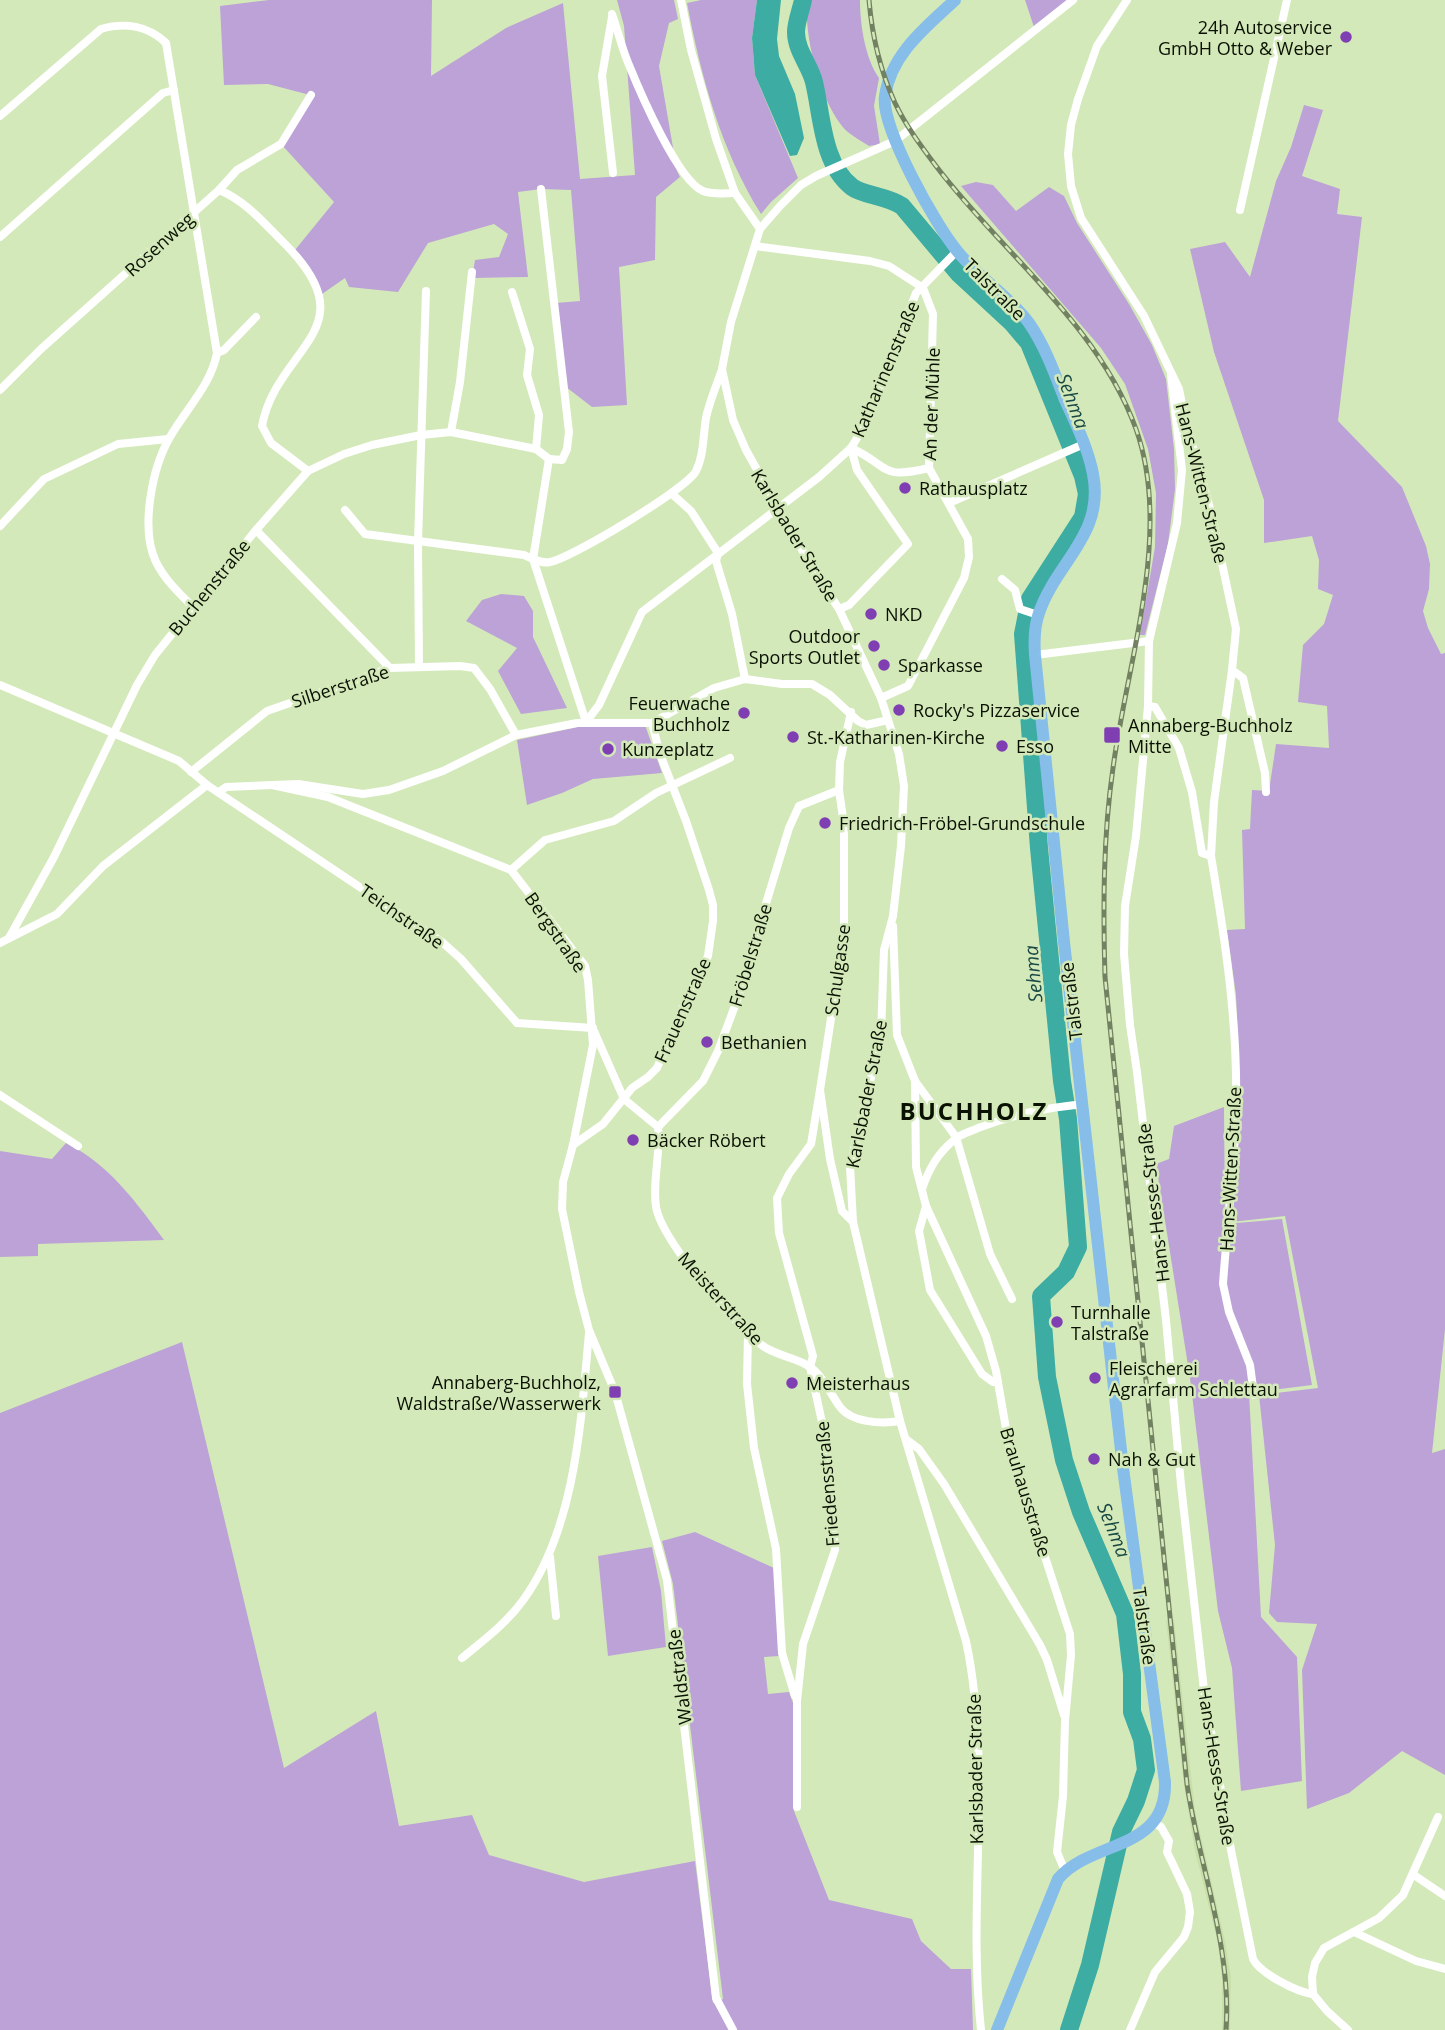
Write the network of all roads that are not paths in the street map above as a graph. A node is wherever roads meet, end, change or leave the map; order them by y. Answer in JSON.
{"nodes":[{"id":1,"x":681,"y":0,"type":"edge"},
{"id":2,"x":956,"y":0,"type":"edge"},
{"id":3,"x":1073,"y":0,"type":"edge"},
{"id":4,"x":1127,"y":0,"type":"edge"},
{"id":5,"x":1287,"y":0,"type":"edge"},
{"id":6,"x":174,"y":90,"type":"junction"},
{"id":7,"x":311,"y":95,"type":"dead end"},
{"id":8,"x":0,"y":116,"type":"edge"},
{"id":9,"x":895,"y":141,"type":"junction"},
{"id":10,"x":613,"y":173,"type":"dead end"},
{"id":11,"x":541,"y":189,"type":"dead end"},
{"id":12,"x":219,"y":190,"type":"junction"},
{"id":13,"x":736,"y":193,"type":"junction"},
{"id":14,"x":1240,"y":210,"type":"dead end"},
{"id":15,"x":195,"y":211,"type":"junction"},
{"id":16,"x":760,"y":229,"type":"junction"},
{"id":17,"x":0,"y":237,"type":"edge"},
{"id":18,"x":755,"y":246,"type":"junction"},
{"id":19,"x":955,"y":253,"type":"junction"},
{"id":20,"x":472,"y":272,"type":"dead end"},
{"id":21,"x":923,"y":288,"type":"junction"},
{"id":22,"x":426,"y":290,"type":"dead end"},
{"id":23,"x":512,"y":292,"type":"dead end"},
{"id":24,"x":256,"y":317,"type":"dead end"},
{"id":25,"x":217,"y":353,"type":"junction"},
{"id":26,"x":722,"y":369,"type":"junction"},
{"id":27,"x":1171,"y":375,"type":"junction"},
{"id":28,"x":0,"y":390,"type":"edge"},
{"id":29,"x":451,"y":432,"type":"junction"},
{"id":30,"x":421,"y":435,"type":"junction"},
{"id":31,"x":168,"y":439,"type":"junction"},
{"id":32,"x":1080,"y":445,"type":"junction"},
{"id":33,"x":851,"y":448,"type":"junction"},
{"id":34,"x":536,"y":449,"type":"junction"},
{"id":35,"x":549,"y":460,"type":"junction"},
{"id":36,"x":929,"y":468,"type":"junction"},
{"id":37,"x":308,"y":471,"type":"junction"},
{"id":38,"x":672,"y":494,"type":"junction"},
{"id":39,"x":949,"y":503,"type":"junction"},
{"id":40,"x":778,"y":509,"type":"junction"},
{"id":41,"x":345,"y":510,"type":"dead end"},
{"id":42,"x":0,"y":526,"type":"edge"},
{"id":43,"x":256,"y":530,"type":"junction"},
{"id":44,"x":418,"y":542,"type":"junction"},
{"id":45,"x":718,"y":553,"type":"junction"},
{"id":46,"x":533,"y":559,"type":"junction"},
{"id":47,"x":1002,"y":579,"type":"dead end"},
{"id":48,"x":193,"y":607,"type":"junction"},
{"id":49,"x":839,"y":609,"type":"junction"},
{"id":50,"x":1035,"y":614,"type":"junction"},
{"id":51,"x":1149,"y":641,"type":"junction"},
{"id":52,"x":1035,"y":655,"type":"junction"},
{"id":53,"x":419,"y":667,"type":"junction"},
{"id":54,"x":390,"y":668,"type":"junction"},
{"id":55,"x":1232,"y":670,"type":"junction"},
{"id":56,"x":745,"y":680,"type":"junction"},
{"id":57,"x":0,"y":685,"type":"edge"},
{"id":58,"x":881,"y":698,"type":"junction"},
{"id":59,"x":1148,"y":706,"type":"junction"},
{"id":60,"x":851,"y":712,"type":"junction"},
{"id":61,"x":888,"y":720,"type":"junction"},
{"id":62,"x":586,"y":722,"type":"junction"},
{"id":63,"x":652,"y":723,"type":"junction"},
{"id":64,"x":113,"y":732,"type":"junction"},
{"id":65,"x":516,"y":735,"type":"junction"},
{"id":66,"x":730,"y":758,"type":"dead end"},
{"id":67,"x":191,"y":772,"type":"junction"},
{"id":68,"x":208,"y":785,"type":"junction"},
{"id":69,"x":272,"y":785,"type":"junction"},
{"id":70,"x":672,"y":786,"type":"junction"},
{"id":71,"x":839,"y":790,"type":"junction"},
{"id":72,"x":219,"y":792,"type":"junction"},
{"id":73,"x":1266,"y":792,"type":"dead end"},
{"id":74,"x":1211,"y":856,"type":"junction"},
{"id":75,"x":511,"y":870,"type":"junction"},
{"id":76,"x":893,"y":916,"type":"junction"},
{"id":77,"x":9,"y":938,"type":"junction"},
{"id":78,"x":0,"y":943,"type":"edge"},
{"id":79,"x":593,"y":1028,"type":"junction"},
{"id":80,"x":915,"y":1081,"type":"junction"},
{"id":81,"x":820,"y":1090,"type":"junction"},
{"id":82,"x":0,"y":1096,"type":"edge"},
{"id":83,"x":624,"y":1098,"type":"junction"},
{"id":84,"x":1080,"y":1104,"type":"junction"},
{"id":85,"x":658,"y":1127,"type":"junction"},
{"id":86,"x":956,"y":1137,"type":"junction"},
{"id":87,"x":573,"y":1145,"type":"junction"},
{"id":88,"x":78,"y":1146,"type":"dead end"},
{"id":89,"x":922,"y":1189,"type":"junction"},
{"id":90,"x":926,"y":1206,"type":"junction"},
{"id":91,"x":853,"y":1222,"type":"junction"},
{"id":92,"x":1012,"y":1299,"type":"dead end"},
{"id":93,"x":590,"y":1330,"type":"junction"},
{"id":94,"x":748,"y":1333,"type":"junction"},
{"id":95,"x":810,"y":1367,"type":"junction"},
{"id":96,"x":998,"y":1382,"type":"junction"},
{"id":97,"x":1254,"y":1395,"type":"dead end"},
{"id":98,"x":900,"y":1421,"type":"junction"},
{"id":99,"x":906,"y":1440,"type":"junction"},
{"id":100,"x":549,"y":1554,"type":"junction"},
{"id":101,"x":556,"y":1615,"type":"dead end"},
{"id":102,"x":462,"y":1658,"type":"dead end"},
{"id":103,"x":797,"y":1701,"type":"junction"},
{"id":104,"x":1065,"y":1721,"type":"junction"},
{"id":105,"x":797,"y":1807,"type":"dead end"},
{"id":106,"x":1438,"y":1817,"type":"dead end"},
{"id":107,"x":1153,"y":1822,"type":"junction"},
{"id":108,"x":1065,"y":1871,"type":"junction"},
{"id":109,"x":1414,"y":1875,"type":"junction"},
{"id":110,"x":1445,"y":1896,"type":"edge"},
{"id":111,"x":1354,"y":1932,"type":"junction"},
{"id":112,"x":1445,"y":1969,"type":"edge"},
{"id":113,"x":1313,"y":1994,"type":"junction"},
{"id":114,"x":733,"y":2030,"type":"edge"},
{"id":115,"x":981,"y":2030,"type":"edge"},
{"id":116,"x":997,"y":2030,"type":"edge"},
{"id":117,"x":1130,"y":2030,"type":"edge"},
{"id":118,"x":1348,"y":2030,"type":"edge"}],
"edges":[{"from":1,"to":13,"type":"street"},
{"from":2,"to":9,"type":"main road","name":"Talstraße"},
{"from":3,"to":9,"type":"street","name":"Karlsbader Straße"},
{"from":4,"to":27,"type":"street","name":"Hans-Witten-Straße"},
{"from":5,"to":14,"type":"street"},
{"from":6,"to":8,"type":"street"},
{"from":6,"to":15,"type":"street"},
{"from":6,"to":17,"type":"street"},
{"from":7,"to":12,"type":"street","name":"Rosenweg"},
{"from":9,"to":16,"type":"street","name":"Karlsbader Straße"},
{"from":9,"to":19,"type":"main road","name":"Talstraße"},
{"from":10,"to":13,"type":"street"},
{"from":11,"to":35,"type":"street"},
{"from":12,"to":15,"type":"street","name":"Rosenweg"},
{"from":12,"to":37,"type":"street"},
{"from":13,"to":16,"type":"street"},
{"from":15,"to":25,"type":"street"},
{"from":15,"to":28,"type":"street","name":"Rosenweg"},
{"from":16,"to":18,"type":"street","name":"Karlsbader Straße"},
{"from":18,"to":21,"type":"street"},
{"from":18,"to":26,"type":"street","name":"Karlsbader Straße"},
{"from":19,"to":21,"type":"street","name":"Katharinenstraße"},
{"from":19,"to":32,"type":"main road","name":"Talstraße"},
{"from":20,"to":29,"type":"street"},
{"from":21,"to":33,"type":"street","name":"Katharinenstraße"},
{"from":21,"to":36,"type":"street","name":"An der Mühle"},
{"from":22,"to":30,"type":"street"},
{"from":23,"to":34,"type":"street"},
{"from":24,"to":25,"type":"street"},
{"from":25,"to":31,"type":"street"},
{"from":26,"to":38,"type":"street"},
{"from":26,"to":40,"type":"street","name":"Karlsbader Straße"},
{"from":27,"to":51,"type":"street","name":"Hans-Hesse-Straße"},
{"from":27,"to":55,"type":"street","name":"Hans-Witten-Straße"},
{"from":29,"to":30,"type":"street","name":"Buchenstraße"},
{"from":29,"to":34,"type":"street","name":"Buchenstraße"},
{"from":30,"to":37,"type":"street","name":"Buchenstraße"},
{"from":30,"to":44,"type":"street"},
{"from":31,"to":42,"type":"street"},
{"from":31,"to":48,"type":"street"},
{"from":32,"to":39,"type":"street"},
{"from":32,"to":50,"type":"main road","name":"Talstraße"},
{"from":33,"to":36,"type":"street"},
{"from":33,"to":40,"type":"street","name":"Katharinenstraße"},
{"from":33,"to":49,"type":"street"},
{"from":34,"to":35,"type":"street","name":"Buchenstraße"},
{"from":35,"to":46,"type":"street"},
{"from":36,"to":39,"type":"street","name":"An der Mühle"},
{"from":37,"to":43,"type":"street","name":"Buchenstraße"},
{"from":38,"to":45,"type":"street"},
{"from":38,"to":46,"type":"street"},
{"from":39,"to":58,"type":"street","name":"An der Mühle"},
{"from":40,"to":45,"type":"street","name":"Katharinenstraße"},
{"from":40,"to":49,"type":"street","name":"Karlsbader Straße"},
{"from":41,"to":44,"type":"street"},
{"from":43,"to":48,"type":"street","name":"Buchenstraße"},
{"from":43,"to":54,"type":"street"},
{"from":44,"to":46,"type":"street"},
{"from":44,"to":53,"type":"street"},
{"from":45,"to":56,"type":"street"},
{"from":45,"to":62,"type":"street","name":"Katharinenstraße"},
{"from":46,"to":62,"type":"street"},
{"from":47,"to":50,"type":"street"},
{"from":48,"to":64,"type":"street","name":"Buchenstraße"},
{"from":49,"to":58,"type":"street","name":"Karlsbader Straße"},
{"from":50,"to":52,"type":"main road","name":"Talstraße"},
{"from":51,"to":52,"type":"street"},
{"from":51,"to":59,"type":"street","name":"Hans-Hesse-Straße"},
{"from":52,"to":84,"type":"main road","name":"Talstraße"},
{"from":53,"to":54,"type":"street","name":"Silberstraße"},
{"from":53,"to":65,"type":"street","name":"Silberstraße"},
{"from":54,"to":67,"type":"street","name":"Silberstraße"},
{"from":55,"to":73,"type":"street"},
{"from":55,"to":74,"type":"street","name":"Hans-Witten-Straße"},
{"from":56,"to":60,"type":"street"},
{"from":56,"to":63,"type":"street"},
{"from":57,"to":64,"type":"street","name":"Teichstraße"},
{"from":58,"to":61,"type":"street","name":"Karlsbader Straße"},
{"from":59,"to":74,"type":"street","name":"Hans-Witten-Straße"},
{"from":59,"to":113,"type":"street","name":"Hans-Hesse-Straße"},
{"from":60,"to":61,"type":"street"},
{"from":60,"to":71,"type":"street","name":"Schulgasse"},
{"from":61,"to":76,"type":"street","name":"Karlsbader Straße"},
{"from":62,"to":63,"type":"street"},
{"from":62,"to":65,"type":"street"},
{"from":63,"to":70,"type":"street","name":"Frauenstraße"},
{"from":64,"to":67,"type":"street","name":"Teichstraße"},
{"from":64,"to":77,"type":"street","name":"Buchenstraße"},
{"from":65,"to":69,"type":"street"},
{"from":66,"to":70,"type":"street"},
{"from":67,"to":68,"type":"street","name":"Teichstraße"},
{"from":68,"to":72,"type":"street","name":"Teichstraße"},
{"from":68,"to":77,"type":"street"},
{"from":69,"to":72,"type":"street"},
{"from":69,"to":75,"type":"street"},
{"from":70,"to":75,"type":"street"},
{"from":70,"to":83,"type":"street","name":"Frauenstraße"},
{"from":71,"to":81,"type":"street","name":"Schulgasse"},
{"from":71,"to":85,"type":"street","name":"Fröbelstraße"},
{"from":72,"to":79,"type":"street","name":"Teichstraße"},
{"from":74,"to":97,"type":"street","name":"Hans-Witten-Straße"},
{"from":75,"to":79,"type":"street","name":"Bergstraße"},
{"from":76,"to":80,"type":"street"},
{"from":76,"to":91,"type":"street","name":"Karlsbader Straße"},
{"from":77,"to":78,"type":"street"},
{"from":79,"to":83,"type":"street"},
{"from":79,"to":87,"type":"street","name":"Bergstraße"},
{"from":80,"to":86,"type":"street"},
{"from":80,"to":89,"type":"street","name":"Brauhausstraße"},
{"from":81,"to":91,"type":"street","name":"Schulgasse"},
{"from":81,"to":95,"type":"street","name":"Friedensstraße"},
{"from":82,"to":88,"type":"street"},
{"from":83,"to":85,"type":"street"},
{"from":83,"to":87,"type":"street","name":"Frauenstraße"},
{"from":84,"to":86,"type":"street"},
{"from":84,"to":107,"type":"main road","name":"Talstraße"},
{"from":85,"to":94,"type":"street","name":"Meisterstraße"},
{"from":86,"to":89,"type":"street"},
{"from":86,"to":92,"type":"street"},
{"from":87,"to":93,"type":"street","name":"Bergstraße"},
{"from":89,"to":90,"type":"street","name":"Brauhausstraße"},
{"from":90,"to":96,"type":"street","name":"Brauhausstraße"},
{"from":90,"to":96,"type":"street"},
{"from":91,"to":98,"type":"street","name":"Karlsbader Straße"},
{"from":93,"to":100,"type":"street"},
{"from":93,"to":114,"type":"street","name":"Waldstraße"},
{"from":94,"to":95,"type":"street","name":"Meisterstraße"},
{"from":94,"to":103,"type":"street"},
{"from":95,"to":98,"type":"street","name":"Meisterstraße"},
{"from":95,"to":103,"type":"street","name":"Friedensstraße"},
{"from":96,"to":104,"type":"street","name":"Brauhausstraße"},
{"from":98,"to":99,"type":"street","name":"Karlsbader Straße"},
{"from":99,"to":104,"type":"street"},
{"from":99,"to":115,"type":"street","name":"Karlsbader Straße"},
{"from":100,"to":101,"type":"street"},
{"from":100,"to":102,"type":"street"},
{"from":103,"to":105,"type":"street","name":"Friedensstraße"},
{"from":104,"to":108,"type":"street","name":"Brauhausstraße"},
{"from":106,"to":109,"type":"street"},
{"from":107,"to":108,"type":"main road"},
{"from":107,"to":117,"type":"street"},
{"from":108,"to":116,"type":"main road"},
{"from":109,"to":110,"type":"street"},
{"from":109,"to":111,"type":"street"},
{"from":111,"to":112,"type":"street"},
{"from":111,"to":113,"type":"street"},
{"from":113,"to":118,"type":"street"}]}
